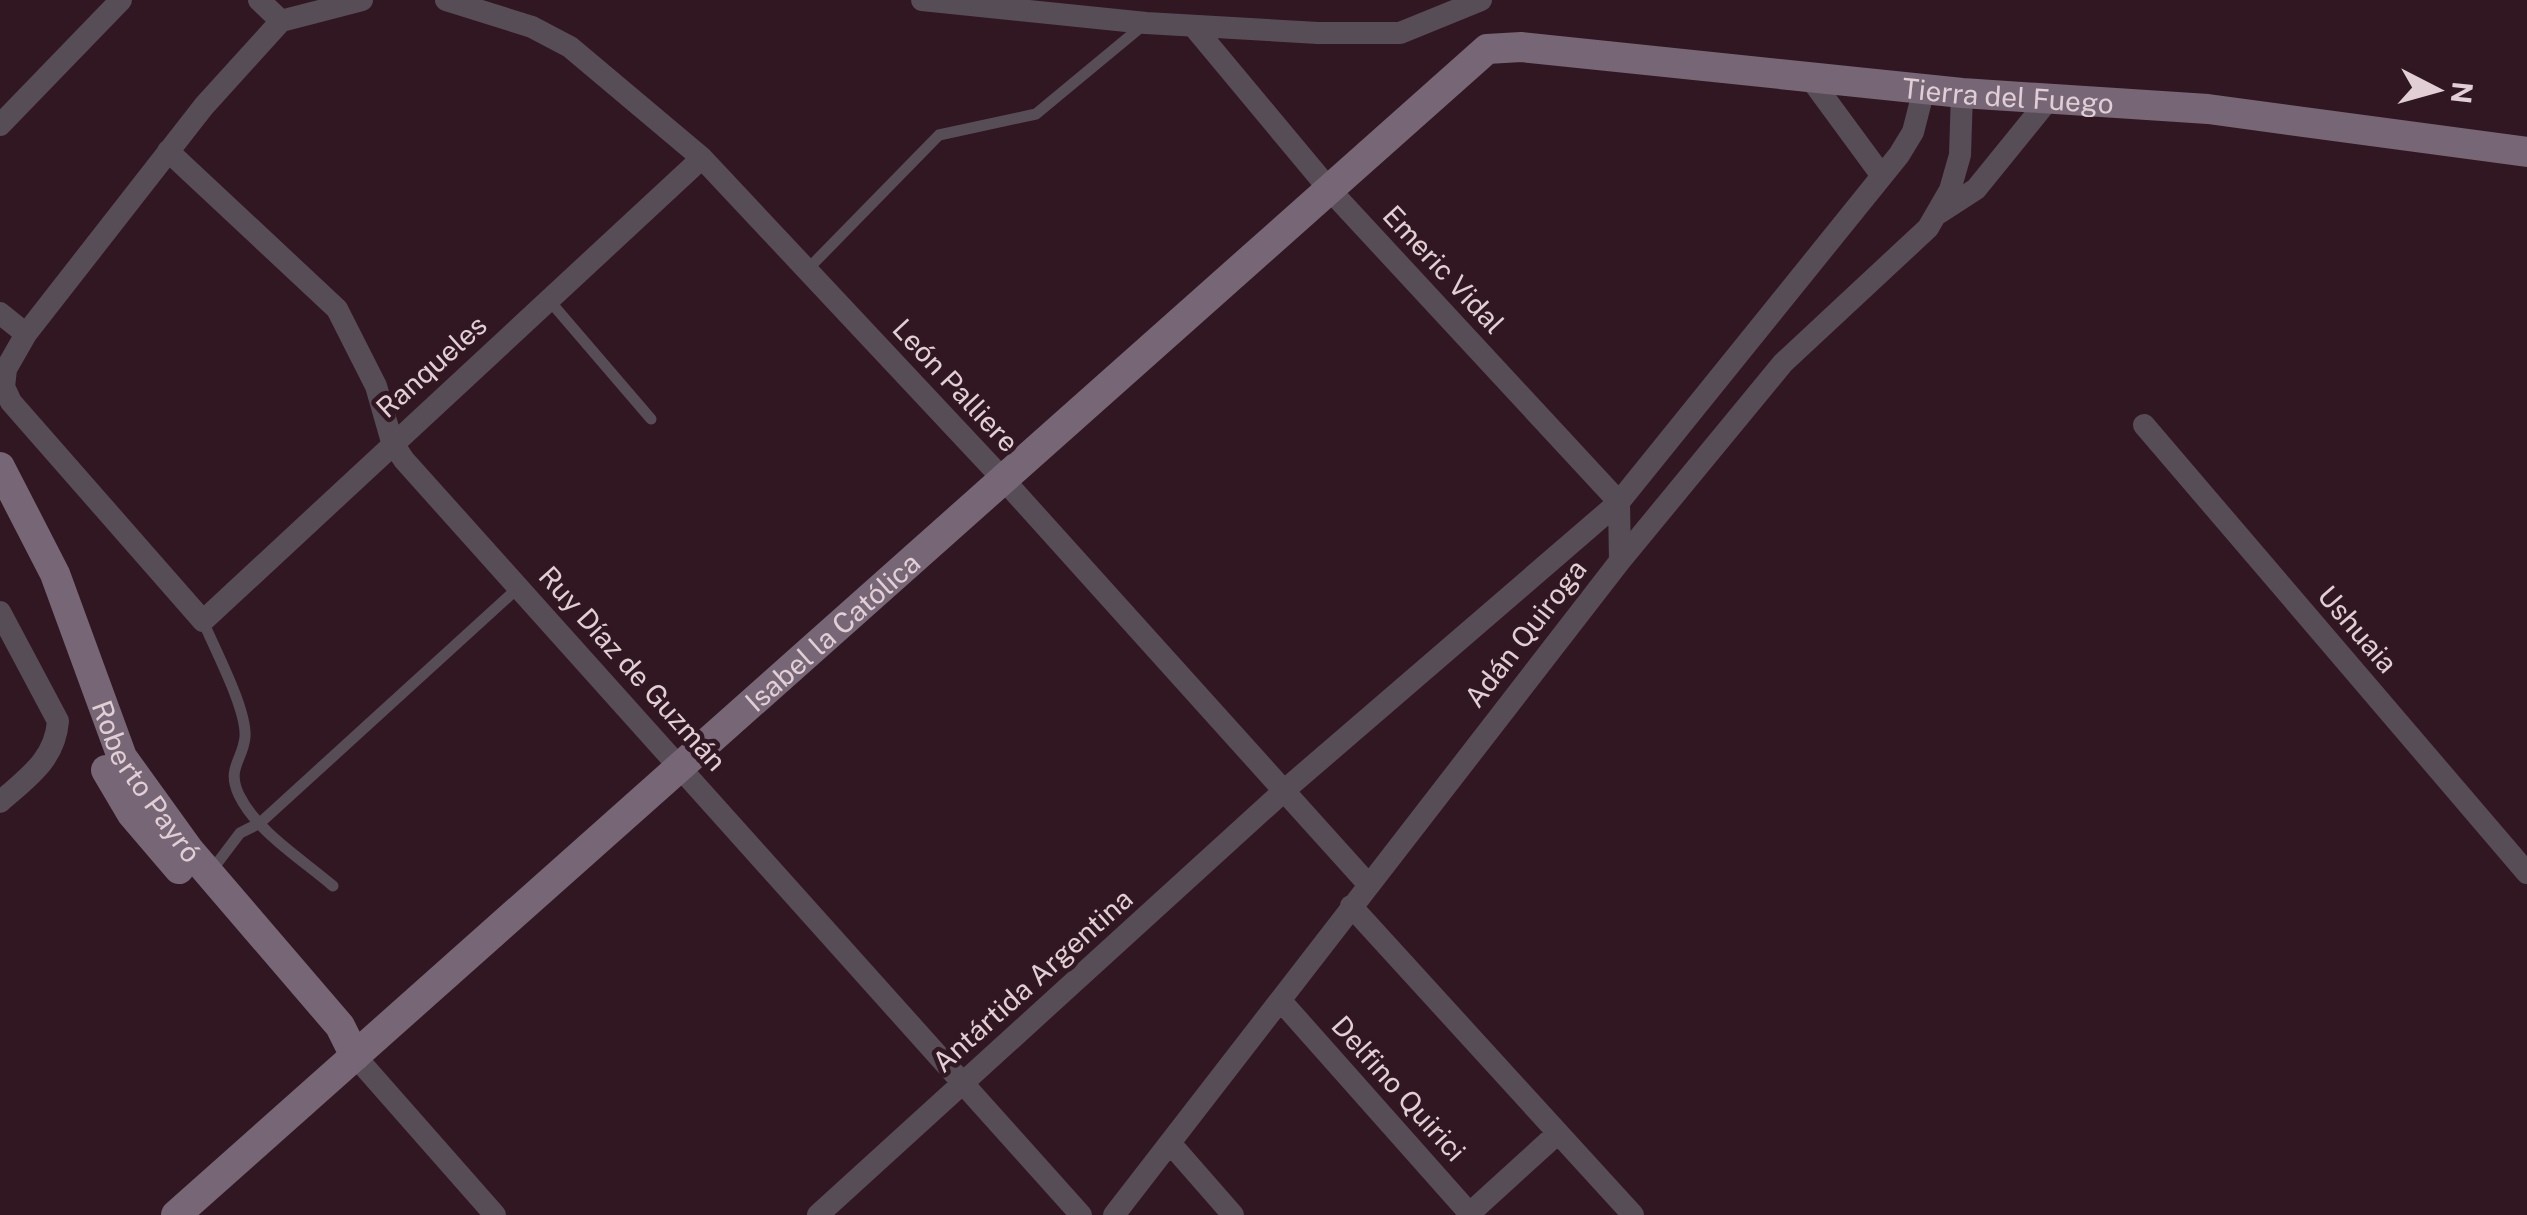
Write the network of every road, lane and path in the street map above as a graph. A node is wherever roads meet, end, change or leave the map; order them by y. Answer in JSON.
{"nodes":[{"id":1,"x":121,"y":0,"type":"edge"},
{"id":2,"x":259,"y":0,"type":"edge"},
{"id":3,"x":362,"y":0,"type":"edge"},
{"id":4,"x":446,"y":0,"type":"edge"},
{"id":5,"x":922,"y":0,"type":"edge"},
{"id":6,"x":1481,"y":0,"type":"edge"},
{"id":7,"x":281,"y":21,"type":"junction"},
{"id":8,"x":1146,"y":23,"type":"junction"},
{"id":9,"x":1194,"y":27,"type":"junction"},
{"id":10,"x":1487,"y":49,"type":"joint"},
{"id":11,"x":1810,"y":78,"type":"junction"},
{"id":12,"x":1924,"y":89,"type":"junction"},
{"id":13,"x":1962,"y":93,"type":"junction"},
{"id":14,"x":2049,"y":98,"type":"junction"},
{"id":15,"x":0,"y":124,"type":"edge"},
{"id":16,"x":168,"y":151,"type":"junction"},
{"id":17,"x":2527,"y":152,"type":"edge"},
{"id":18,"x":702,"y":158,"type":"junction"},
{"id":19,"x":1882,"y":176,"type":"junction"},
{"id":20,"x":1329,"y":189,"type":"junction"},
{"id":21,"x":1939,"y":213,"type":"junction"},
{"id":22,"x":807,"y":270,"type":"junction"},
{"id":23,"x":548,"y":299,"type":"junction"},
{"id":24,"x":0,"y":313,"type":"edge"},
{"id":25,"x":26,"y":334,"type":"junction"},
{"id":26,"x":1708,"y":395,"type":"junction"},
{"id":27,"x":1743,"y":411,"type":"junction"},
{"id":28,"x":651,"y":419,"type":"dead end"},
{"id":29,"x":2144,"y":425,"type":"dead end"},
{"id":30,"x":392,"y":442,"type":"junction"},
{"id":31,"x":0,"y":467,"type":"edge"},
{"id":32,"x":1003,"y":479,"type":"junction"},
{"id":33,"x":1619,"y":502,"type":"junction"},
{"id":34,"x":0,"y":508,"type":"edge"},
{"id":35,"x":1620,"y":560,"type":"junction"},
{"id":36,"x":520,"y":586,"type":"junction"},
{"id":37,"x":0,"y":612,"type":"edge"},
{"id":38,"x":203,"y":621,"type":"junction"},
{"id":39,"x":680,"y":766,"type":"junction"},
{"id":40,"x":1286,"y":789,"type":"junction"},
{"id":41,"x":0,"y":802,"type":"edge"},
{"id":42,"x":260,"y":824,"type":"junction"},
{"id":43,"x":2527,"y":872,"type":"edge"},
{"id":44,"x":209,"y":874,"type":"junction"},
{"id":45,"x":1368,"y":884,"type":"junction"},
{"id":46,"x":333,"y":886,"type":"dead end"},
{"id":47,"x":1352,"y":906,"type":"junction"},
{"id":48,"x":1281,"y":1002,"type":"junction"},
{"id":49,"x":355,"y":1056,"type":"junction"},
{"id":50,"x":963,"y":1083,"type":"junction"},
{"id":51,"x":1558,"y":1133,"type":"junction"},
{"id":52,"x":1170,"y":1143,"type":"junction"},
{"id":53,"x":1469,"y":1214,"type":"edge"},
{"id":54,"x":176,"y":1215,"type":"edge"},
{"id":55,"x":496,"y":1215,"type":"edge"},
{"id":56,"x":818,"y":1215,"type":"edge"},
{"id":57,"x":1081,"y":1215,"type":"edge"},
{"id":58,"x":1114,"y":1215,"type":"edge"},
{"id":59,"x":1233,"y":1215,"type":"edge"},
{"id":60,"x":1633,"y":1215,"type":"edge"}],
"edges":[{"from":1,"to":15,"type":"street"},
{"from":2,"to":7,"type":"street"},
{"from":3,"to":7,"type":"street"},
{"from":4,"to":18,"type":"street","name":"León Palliere"},
{"from":5,"to":8,"type":"street"},
{"from":6,"to":9,"type":"street"},
{"from":7,"to":16,"type":"street"},
{"from":8,"to":9,"type":"street"},
{"from":8,"to":22,"type":"lane"},
{"from":9,"to":20,"type":"street","name":"Emeric Vidal"},
{"from":10,"to":11,"type":"main road","name":"Tierra del Fuego"},
{"from":10,"to":20,"type":"main road","name":"Isabel la Católica"},
{"from":11,"to":12,"type":"main road","name":"Tierra del Fuego"},
{"from":11,"to":19,"type":"street"},
{"from":12,"to":13,"type":"main road","name":"Tierra del Fuego"},
{"from":12,"to":19,"type":"street","name":"Adán Quiroga"},
{"from":13,"to":14,"type":"main road","name":"Tierra del Fuego"},
{"from":13,"to":21,"type":"street","name":"Adán Quiroga"},
{"from":14,"to":17,"type":"main road","name":"Tierra del Fuego"},
{"from":14,"to":21,"type":"street"},
{"from":16,"to":25,"type":"street"},
{"from":16,"to":30,"type":"street","name":"Ruy Díaz de Guzmán"},
{"from":18,"to":22,"type":"street","name":"León Palliere"},
{"from":18,"to":23,"type":"street","name":"Ranqueles"},
{"from":19,"to":26,"type":"street","name":"Adán Quiroga"},
{"from":20,"to":32,"type":"main road","name":"Isabel la Católica"},
{"from":20,"to":33,"type":"street","name":"Emeric Vidal"},
{"from":21,"to":27,"type":"street","name":"Adán Quiroga"},
{"from":22,"to":32,"type":"street","name":"León Palliere"},
{"from":23,"to":28,"type":"lane"},
{"from":23,"to":30,"type":"street","name":"Ranqueles"},
{"from":24,"to":25,"type":"street"},
{"from":25,"to":38,"type":"street"},
{"from":26,"to":27,"type":"street"},
{"from":26,"to":33,"type":"street","name":"Adán Quiroga"},
{"from":27,"to":35,"type":"street","name":"Adán Quiroga"},
{"from":29,"to":43,"type":"street","name":"Ushuaia"},
{"from":30,"to":36,"type":"street","name":"Ruy Díaz de Guzmán"},
{"from":30,"to":38,"type":"street","name":"Ranqueles"},
{"from":31,"to":44,"type":"main road","name":"Roberto Payró"},
{"from":32,"to":39,"type":"main road","name":"Isabel la Católica"},
{"from":32,"to":40,"type":"street","name":"León Palliere"},
{"from":33,"to":35,"type":"street"},
{"from":33,"to":40,"type":"street","name":"Adán Quiroga"},
{"from":34,"to":49,"type":"main road","name":"Roberto Payró"},
{"from":35,"to":45,"type":"street","name":"Adán Quiroga"},
{"from":36,"to":39,"type":"street","name":"Ruy Díaz de Guzmán"},
{"from":36,"to":42,"type":"lane"},
{"from":37,"to":41,"type":"street"},
{"from":38,"to":42,"type":"lane"},
{"from":39,"to":49,"type":"main road","name":"Isabel la Católica"},
{"from":39,"to":50,"type":"street","name":"Ruy Díaz de Guzmán"},
{"from":40,"to":45,"type":"street","name":"León Palliere"},
{"from":40,"to":50,"type":"street","name":"Antártida Argentina"},
{"from":42,"to":44,"type":"lane"},
{"from":42,"to":46,"type":"lane"},
{"from":44,"to":49,"type":"main road","name":"Roberto Payró"},
{"from":45,"to":47,"type":"street","name":"Adán Quiroga"},
{"from":47,"to":48,"type":"street","name":"Adán Quiroga"},
{"from":47,"to":51,"type":"street"},
{"from":48,"to":52,"type":"street","name":"Adán Quiroga"},
{"from":48,"to":53,"type":"street","name":"Delfino Quirici"},
{"from":49,"to":54,"type":"main road","name":"Isabel la Católica"},
{"from":49,"to":55,"type":"street","name":"Roberto Payró"},
{"from":50,"to":56,"type":"street","name":"Antártida Argentina"},
{"from":50,"to":57,"type":"street","name":"Ruy Díaz de Guzmán"},
{"from":51,"to":53,"type":"street"},
{"from":51,"to":60,"type":"street"},
{"from":52,"to":58,"type":"street","name":"Adán Quiroga"},
{"from":52,"to":59,"type":"street"}]}
